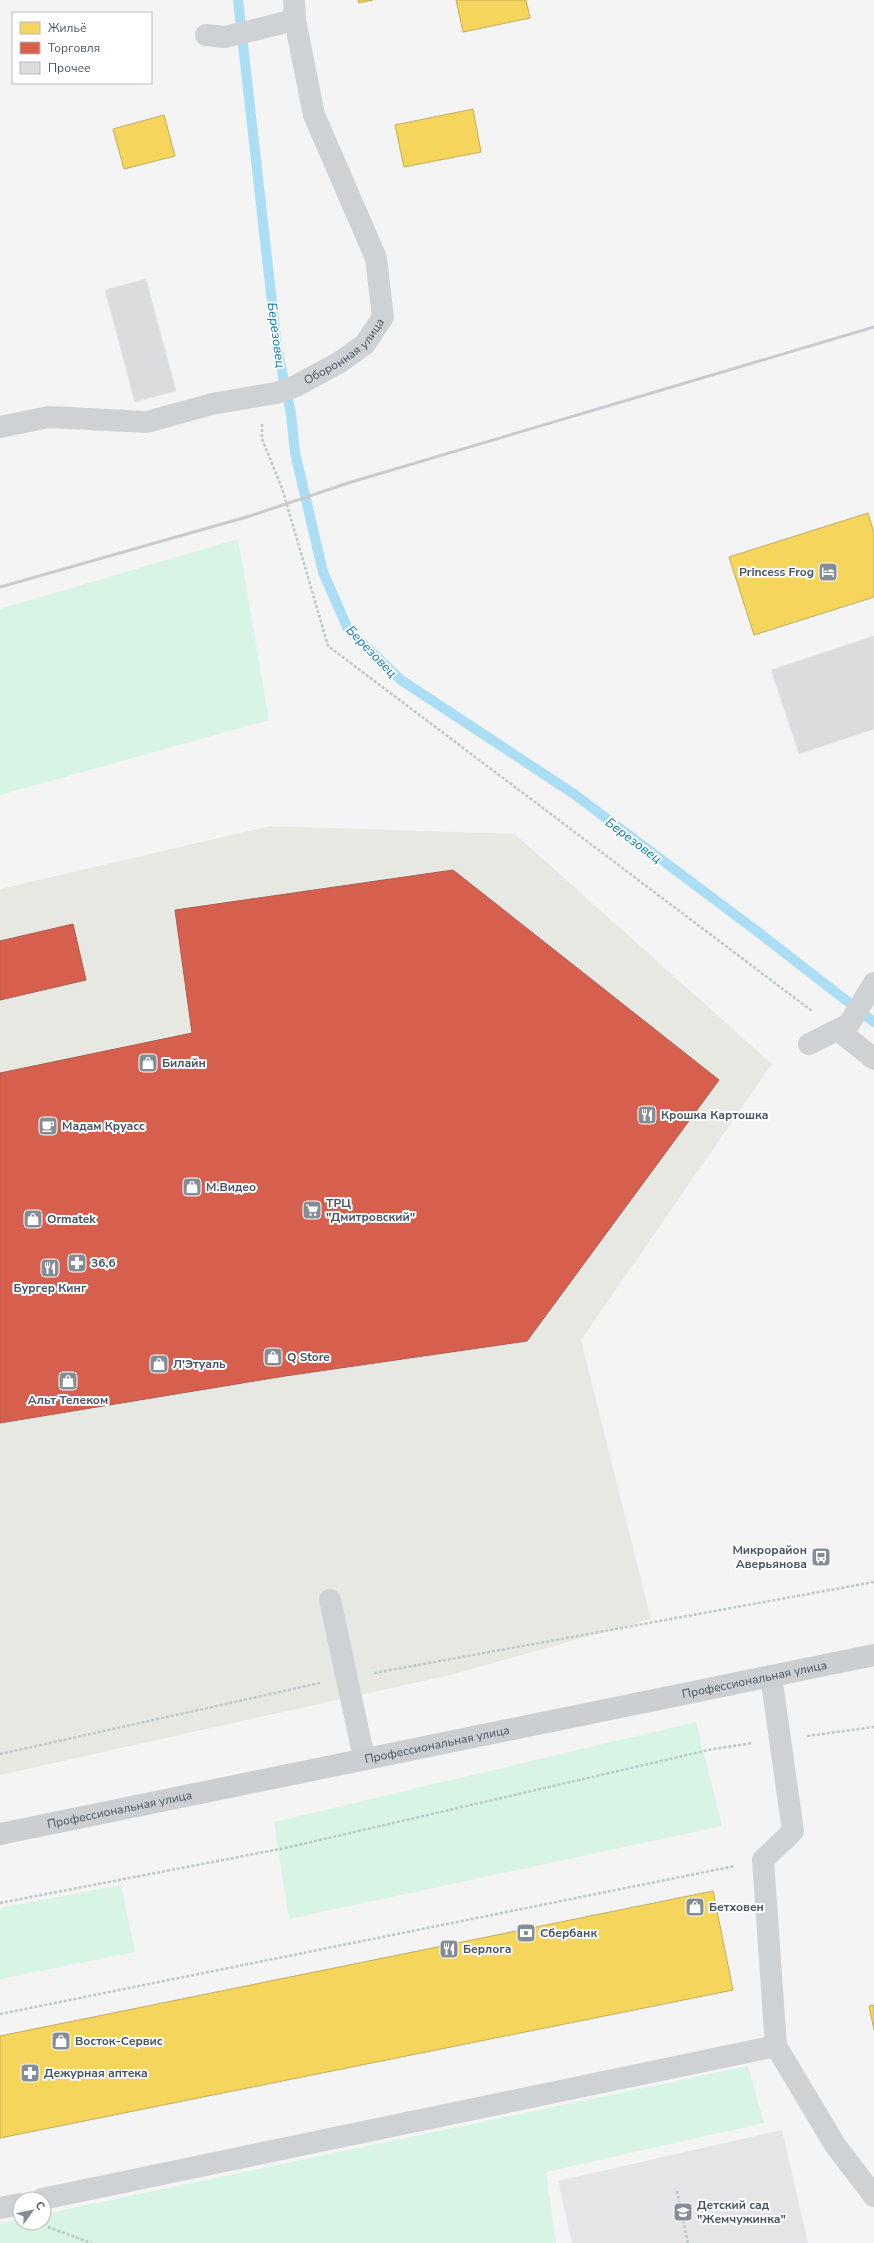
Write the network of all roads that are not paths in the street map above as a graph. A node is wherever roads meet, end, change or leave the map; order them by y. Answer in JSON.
{"nodes":[{"id":1,"x":295,"y":10,"type":"edge"},
{"id":2,"x":216,"y":36,"type":"dead end"},
{"id":3,"x":0,"y":427,"type":"edge"},
{"id":4,"x":874,"y":983,"type":"edge"},
{"id":5,"x":844,"y":1027,"type":"junction"},
{"id":6,"x":809,"y":1044,"type":"dead end"},
{"id":7,"x":874,"y":1059,"type":"edge"},
{"id":8,"x":330,"y":1600,"type":"dead end"},
{"id":9,"x":874,"y":1655,"type":"edge"},
{"id":10,"x":771,"y":1676,"type":"junction"},
{"id":11,"x":364,"y":1758,"type":"junction"},
{"id":12,"x":0,"y":1834,"type":"edge"},
{"id":13,"x":776,"y":2046,"type":"junction"},
{"id":14,"x":874,"y":2196,"type":"edge"},
{"id":15,"x":52,"y":2197,"type":"edge"},
{"id":16,"x":12,"y":2206,"type":"edge"},
{"id":17,"x":0,"y":2208,"type":"edge"}],
"edges":[{"from":1,"to":2,"type":"street"},
{"from":1,"to":3,"type":"street","name":"Оборонная улица"},
{"from":4,"to":5,"type":"street"},
{"from":5,"to":6,"type":"street"},
{"from":5,"to":7,"type":"street"},
{"from":8,"to":11,"type":"street"},
{"from":9,"to":10,"type":"main road","name":"Профессиональная улица"},
{"from":10,"to":11,"type":"main road","name":"Профессиональная улица"},
{"from":10,"to":13,"type":"street"},
{"from":11,"to":12,"type":"main road","name":"Профессиональная улица"},
{"from":13,"to":14,"type":"street"},
{"from":13,"to":15,"type":"street"},
{"from":16,"to":17,"type":"street"}]}
